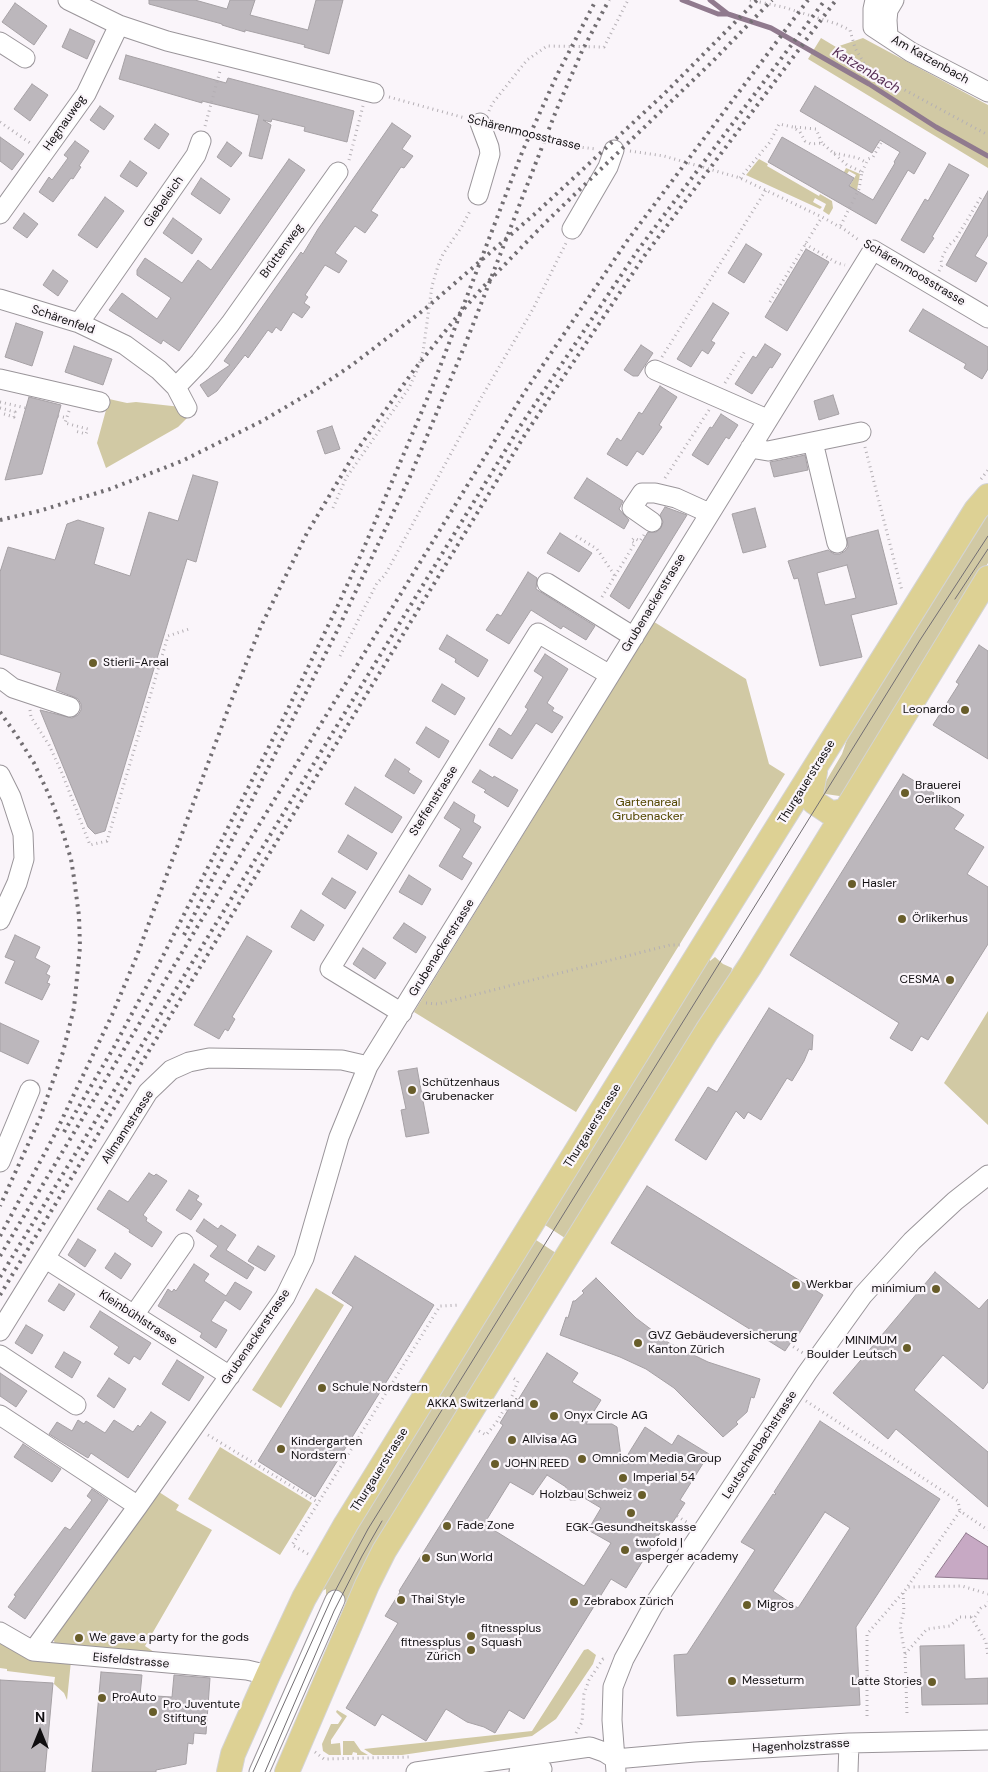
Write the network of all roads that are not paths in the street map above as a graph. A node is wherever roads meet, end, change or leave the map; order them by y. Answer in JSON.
{"nodes":[{"id":1,"x":68,"y":0,"type":"edge"},
{"id":2,"x":875,"y":0,"type":"edge"},
{"id":3,"x":894,"y":0,"type":"edge"},
{"id":4,"x":119,"y":26,"type":"junction"},
{"id":5,"x":881,"y":31,"type":"junction"},
{"id":6,"x":0,"y":42,"type":"edge"},
{"id":7,"x":25,"y":58,"type":"dead end"},
{"id":8,"x":988,"y":92,"type":"edge"},
{"id":9,"x":369,"y":98,"type":"road end"},
{"id":10,"x":483,"y":123,"type":"road end"},
{"id":11,"x":202,"y":141,"type":"road end"},
{"id":12,"x":614,"y":150,"type":"road end"},
{"id":13,"x":338,"y":172,"type":"road end"},
{"id":14,"x":478,"y":195,"type":"road end"},
{"id":15,"x":0,"y":214,"type":"edge"},
{"id":16,"x":572,"y":229,"type":"road end"},
{"id":17,"x":872,"y":250,"type":"joint"},
{"id":18,"x":0,"y":299,"type":"edge"},
{"id":19,"x":988,"y":318,"type":"edge"},
{"id":20,"x":79,"y":323,"type":"junction"},
{"id":21,"x":655,"y":370,"type":"road end"},
{"id":22,"x":0,"y":379,"type":"edge"},
{"id":23,"x":176,"y":387,"type":"junction"},
{"id":24,"x":100,"y":402,"type":"dead end"},
{"id":25,"x":186,"y":408,"type":"dead end"},
{"id":26,"x":767,"y":419,"type":"junction"},
{"id":27,"x":861,"y":432,"type":"road end"},
{"id":28,"x":813,"y":442,"type":"junction"},
{"id":29,"x":750,"y":448,"type":"junction"},
{"id":30,"x":988,"y":496,"type":"edge"},
{"id":31,"x":709,"y":513,"type":"junction"},
{"id":32,"x":652,"y":522,"type":"road end"},
{"id":33,"x":838,"y":543,"type":"dead end"},
{"id":34,"x":988,"y":578,"type":"edge"},
{"id":35,"x":547,"y":583,"type":"dead end"},
{"id":36,"x":634,"y":637,"type":"junction"},
{"id":37,"x":610,"y":675,"type":"junction"},
{"id":38,"x":0,"y":678,"type":"edge"},
{"id":39,"x":70,"y":707,"type":"dead end"},
{"id":40,"x":816,"y":768,"type":"junction"},
{"id":41,"x":0,"y":775,"type":"edge"},
{"id":42,"x":846,"y":810,"type":"junction"},
{"id":43,"x":0,"y":920,"type":"edge"},
{"id":44,"x":406,"y":1005,"type":"junction"},
{"id":45,"x":368,"y":1066,"type":"junction"},
{"id":46,"x":30,"y":1090,"type":"dead end"},
{"id":47,"x":0,"y":1162,"type":"edge"},
{"id":48,"x":988,"y":1175,"type":"edge"},
{"id":49,"x":184,"y":1243,"type":"dead end"},
{"id":50,"x":46,"y":1259,"type":"junction"},
{"id":51,"x":134,"y":1315,"type":"junction"},
{"id":52,"x":0,"y":1331,"type":"edge"},
{"id":53,"x":0,"y":1355,"type":"edge"},
{"id":54,"x":230,"y":1376,"type":"junction"},
{"id":55,"x":76,"y":1405,"type":"dead end"},
{"id":56,"x":0,"y":1415,"type":"edge"},
{"id":57,"x":138,"y":1506,"type":"junction"},
{"id":58,"x":335,"y":1600,"type":"dead end"},
{"id":59,"x":0,"y":1632,"type":"edge"},
{"id":60,"x":33,"y":1651,"type":"junction"},
{"id":61,"x":268,"y":1676,"type":"junction"},
{"id":62,"x":988,"y":1740,"type":"edge"},
{"id":63,"x":849,"y":1743,"type":"junction"},
{"id":64,"x":561,"y":1752,"type":"junction"},
{"id":65,"x":415,"y":1764,"type":"edge"},
{"id":66,"x":616,"y":1766,"type":"edge"},
{"id":67,"x":546,"y":1770,"type":"edge"},
{"id":68,"x":229,"y":1772,"type":"edge"},
{"id":69,"x":259,"y":1772,"type":"edge"},
{"id":70,"x":286,"y":1772,"type":"edge"},
{"id":71,"x":519,"y":1772,"type":"edge"},
{"id":72,"x":601,"y":1772,"type":"edge"},
{"id":73,"x":848,"y":1772,"type":"edge"}],
"edges":[{"from":1,"to":4,"type":"street"},
{"from":2,"to":5,"type":"street"},
{"from":3,"to":5,"type":"street"},
{"from":4,"to":9,"type":"street"},
{"from":4,"to":15,"type":"street","name":"Hegnauweg"},
{"from":5,"to":8,"type":"street","name":"Am Katzenbach"},
{"from":6,"to":7,"type":"street"},
{"from":10,"to":14,"type":"street"},
{"from":11,"to":20,"type":"street","name":"Giebeleich"},
{"from":12,"to":16,"type":"street"},
{"from":13,"to":23,"type":"street","name":"Brüttenweg"},
{"from":17,"to":19,"type":"street","name":"Schärenmoosstrasse"},
{"from":17,"to":26,"type":"street","name":"Grubenackerstrasse"},
{"from":18,"to":20,"type":"street","name":"Schärenfeld"},
{"from":20,"to":23,"type":"street","name":"Schärenfeld"},
{"from":21,"to":26,"type":"street"},
{"from":22,"to":24,"type":"street"},
{"from":23,"to":25,"type":"street","name":"Schärenfeld"},
{"from":26,"to":29,"type":"street","name":"Grubenackerstrasse"},
{"from":27,"to":28,"type":"street"},
{"from":28,"to":29,"type":"street"},
{"from":28,"to":33,"type":"street"},
{"from":29,"to":31,"type":"street","name":"Grubenackerstrasse"},
{"from":30,"to":40,"type":"main road","name":"Thurgauerstrasse"},
{"from":31,"to":32,"type":"street"},
{"from":31,"to":36,"type":"street","name":"Grubenackerstrasse"},
{"from":34,"to":42,"type":"main road"},
{"from":35,"to":36,"type":"street"},
{"from":36,"to":37,"type":"street","name":"Grubenackerstrasse"},
{"from":37,"to":44,"type":"street","name":"Grubenackerstrasse"},
{"from":37,"to":44,"type":"street","name":"Steffenstrasse"},
{"from":38,"to":39,"type":"street"},
{"from":40,"to":42,"type":"main road"},
{"from":40,"to":61,"type":"main road","name":"Thurgauerstrasse"},
{"from":41,"to":43,"type":"street"},
{"from":42,"to":70,"type":"main road"},
{"from":44,"to":45,"type":"street","name":"Grubenackerstrasse"},
{"from":45,"to":50,"type":"street","name":"Allmannstrasse"},
{"from":45,"to":54,"type":"street","name":"Grubenackerstrasse"},
{"from":46,"to":47,"type":"street"},
{"from":48,"to":66,"type":"street","name":"Leutschenbachstrasse"},
{"from":49,"to":51,"type":"street"},
{"from":50,"to":51,"type":"street","name":"Kleinbühlstrasse"},
{"from":50,"to":52,"type":"street","name":"Allmannstrasse"},
{"from":51,"to":54,"type":"street","name":"Kleinbühlstrasse"},
{"from":53,"to":55,"type":"street"},
{"from":54,"to":57,"type":"street","name":"Grubenackerstrasse"},
{"from":56,"to":57,"type":"street"},
{"from":57,"to":60,"type":"street","name":"Grubenackerstrasse"},
{"from":58,"to":69,"type":"street"},
{"from":59,"to":60,"type":"street","name":"Eisfeldstrasse"},
{"from":60,"to":61,"type":"street","name":"Eisfeldstrasse"},
{"from":61,"to":68,"type":"main road","name":"Thurgauerstrasse"},
{"from":62,"to":63,"type":"street","name":"Hagenholzstrasse"},
{"from":63,"to":66,"type":"street","name":"Hagenholzstrasse"},
{"from":63,"to":73,"type":"street"},
{"from":64,"to":65,"type":"street"},
{"from":64,"to":66,"type":"street"},
{"from":64,"to":67,"type":"street"},
{"from":66,"to":72,"type":"street"},
{"from":67,"to":71,"type":"street"}]}
